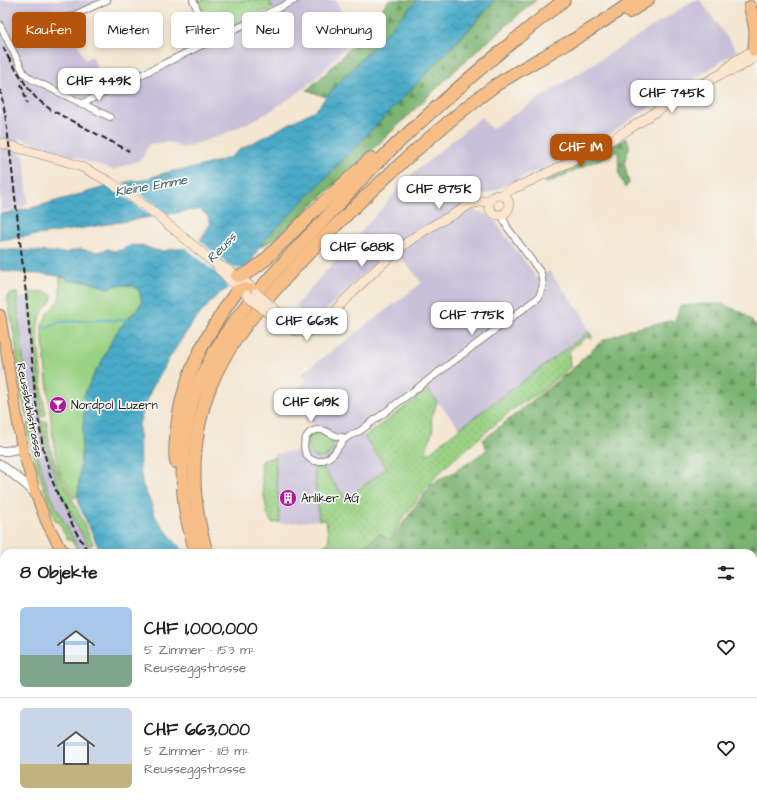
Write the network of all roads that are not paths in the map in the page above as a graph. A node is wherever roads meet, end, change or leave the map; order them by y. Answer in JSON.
{"nodes":[{"id":1,"x":107,"y":0,"type":"edge"},
{"id":2,"x":193,"y":0,"type":"edge"},
{"id":3,"x":295,"y":0,"type":"edge"},
{"id":4,"x":564,"y":0,"type":"edge"},
{"id":5,"x":573,"y":0,"type":"edge"},
{"id":6,"x":622,"y":0,"type":"edge"},
{"id":7,"x":634,"y":0,"type":"edge"},
{"id":8,"x":648,"y":0,"type":"edge"},
{"id":9,"x":752,"y":9,"type":"edge"},
{"id":10,"x":198,"y":12,"type":"edge"},
{"id":11,"x":0,"y":24,"type":"edge"},
{"id":12,"x":234,"y":30,"type":"edge"},
{"id":13,"x":576,"y":38,"type":"junction"},
{"id":14,"x":10,"y":45,"type":"junction"},
{"id":15,"x":197,"y":48,"type":"edge"},
{"id":16,"x":754,"y":56,"type":"edge"},
{"id":17,"x":478,"y":70,"type":"junction"},
{"id":18,"x":721,"y":74,"type":"junction"},
{"id":19,"x":81,"y":104,"type":"junction"},
{"id":20,"x":110,"y":117,"type":"dead end"},
{"id":21,"x":0,"y":143,"type":"edge"},
{"id":22,"x":524,"y":184,"type":"junction"},
{"id":23,"x":356,"y":186,"type":"junction"},
{"id":24,"x":502,"y":195,"type":"junction"},
{"id":25,"x":490,"y":200,"type":"junction"},
{"id":26,"x":509,"y":203,"type":"junction"},
{"id":27,"x":490,"y":210,"type":"junction"},
{"id":28,"x":458,"y":212,"type":"junction"},
{"id":29,"x":502,"y":215,"type":"junction"},
{"id":30,"x":265,"y":260,"type":"junction"},
{"id":31,"x":233,"y":276,"type":"junction"},
{"id":32,"x":245,"y":291,"type":"junction"},
{"id":33,"x":0,"y":315,"type":"edge"},
{"id":34,"x":2,"y":331,"type":"edge"},
{"id":35,"x":345,"y":438,"type":"junction"},
{"id":36,"x":22,"y":448,"type":"junction"},
{"id":37,"x":0,"y":451,"type":"edge"},
{"id":38,"x":0,"y":464,"type":"edge"},
{"id":39,"x":183,"y":488,"type":"junction"},
{"id":40,"x":36,"y":495,"type":"junction"},
{"id":41,"x":62,"y":549,"type":"edge"},
{"id":42,"x":202,"y":549,"type":"edge"},
{"id":43,"x":203,"y":549,"type":"edge"}],
"edges":[{"from":1,"to":14,"type":"street"},
{"from":2,"to":10,"type":"street"},
{"from":3,"to":12,"type":"street"},
{"from":4,"to":17,"type":"highway"},
{"from":5,"to":23,"type":"highway"},
{"from":6,"to":13,"type":"highway"},
{"from":7,"to":13,"type":"highway"},
{"from":8,"to":13,"type":"highway"},
{"from":9,"to":16,"type":"highway"},
{"from":11,"to":14,"type":"street"},
{"from":13,"to":43,"type":"highway"},
{"from":14,"to":19,"type":"street"},
{"from":15,"to":19,"type":"street"},
{"from":16,"to":18,"type":"main road"},
{"from":16,"to":18,"type":"main road"},
{"from":17,"to":23,"type":"highway"},
{"from":17,"to":30,"type":"highway"},
{"from":18,"to":22,"type":"main road"},
{"from":19,"to":20,"type":"street"},
{"from":21,"to":31,"type":"main road"},
{"from":22,"to":24,"type":"main road"},
{"from":22,"to":26,"type":"main road"},
{"from":23,"to":39,"type":"highway"},
{"from":24,"to":25,"type":"main road"},
{"from":24,"to":26,"type":"main road"},
{"from":25,"to":27,"type":"main road"},
{"from":25,"to":28,"type":"main road"},
{"from":26,"to":29,"type":"main road"},
{"from":27,"to":28,"type":"main road"},
{"from":27,"to":29,"type":"main road"},
{"from":28,"to":32,"type":"main road","bridge":true},
{"from":29,"to":35,"type":"street"},
{"from":30,"to":31,"type":"highway"},
{"from":30,"to":32,"type":"highway"},
{"from":31,"to":32,"type":"main road"},
{"from":31,"to":32,"type":"highway"},
{"from":32,"to":39,"type":"highway"},
{"from":33,"to":34,"type":"main road","name":"Reussbühlstrasse"},
{"from":34,"to":36,"type":"main road","name":"Reussbühlstrasse"},
{"from":35,"to":35,"type":"street"},
{"from":36,"to":37,"type":"street"},
{"from":36,"to":40,"type":"main road","name":"Reussbühlstrasse"},
{"from":38,"to":40,"type":"street"},
{"from":39,"to":42,"type":"highway"},
{"from":40,"to":41,"type":"main road","name":"Reussbühlstrasse"}]}
